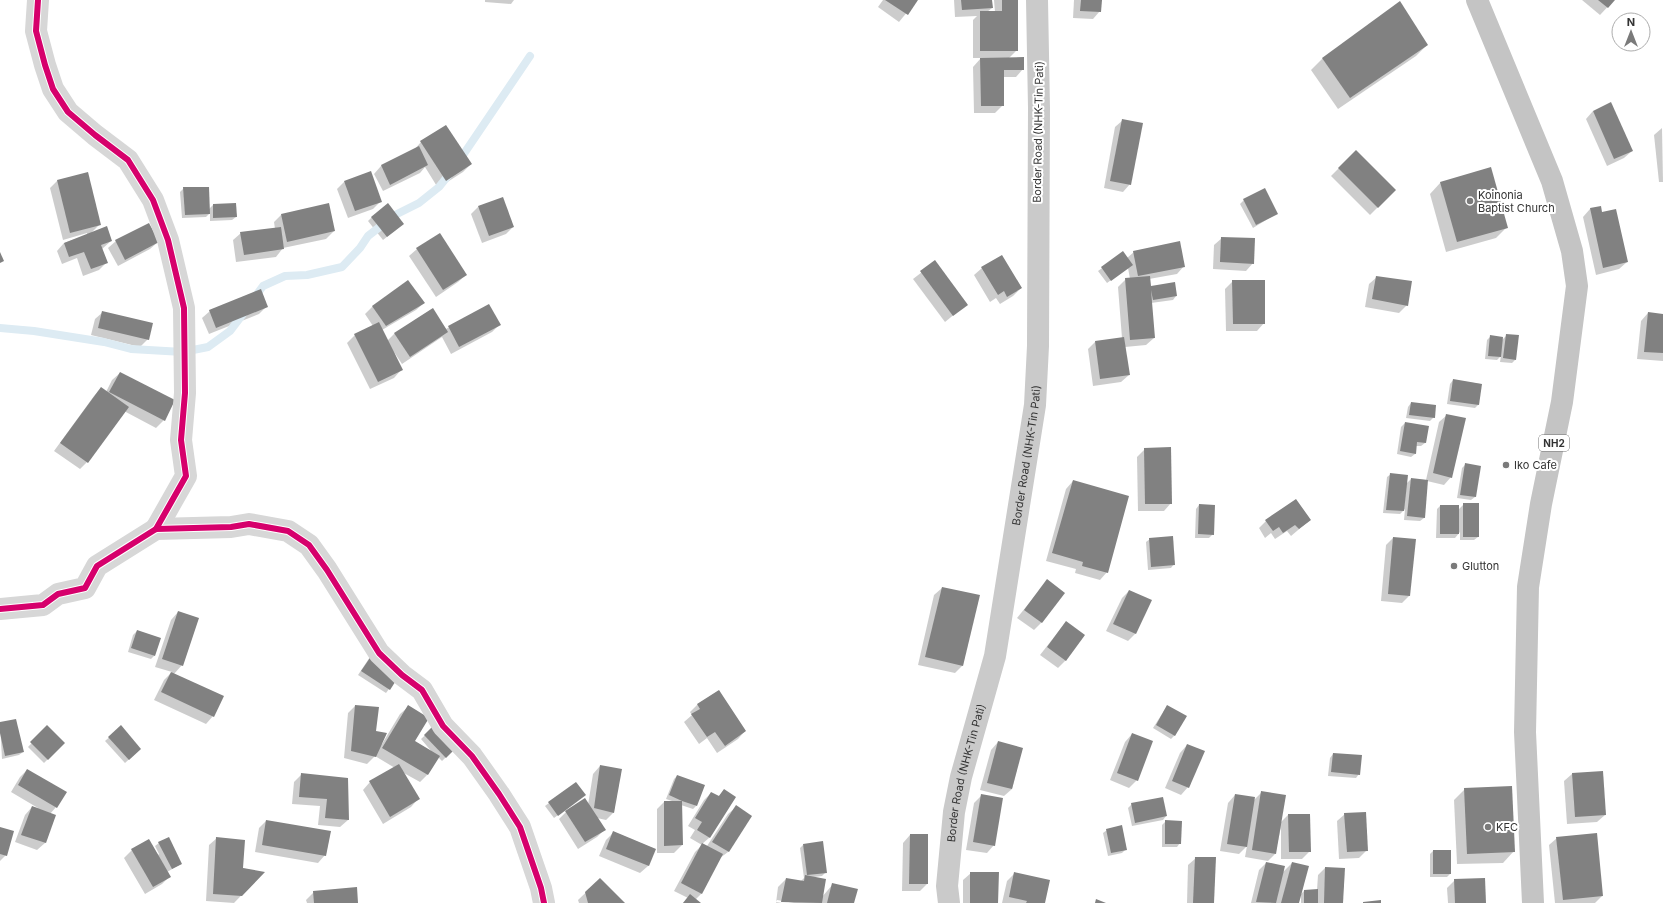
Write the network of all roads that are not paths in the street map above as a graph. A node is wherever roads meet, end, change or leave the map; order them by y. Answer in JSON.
{"nodes":[{"id":1,"x":38,"y":0,"type":"edge"},
{"id":2,"x":1037,"y":0,"type":"edge"},
{"id":3,"x":1477,"y":0,"type":"edge"},
{"id":4,"x":156,"y":529,"type":"junction"},
{"id":5,"x":0,"y":609,"type":"edge"},
{"id":6,"x":544,"y":903,"type":"edge"},
{"id":7,"x":948,"y":903,"type":"edge"},
{"id":8,"x":1533,"y":903,"type":"edge"}],
"edges":[{"from":1,"to":4,"type":"street"},
{"from":2,"to":7,"type":"main road","name":"Border Road (NHK-Tin Pati)"},
{"from":3,"to":8,"type":"highway","number":"NH2"},
{"from":4,"to":5,"type":"street"},
{"from":4,"to":6,"type":"street"}]}
